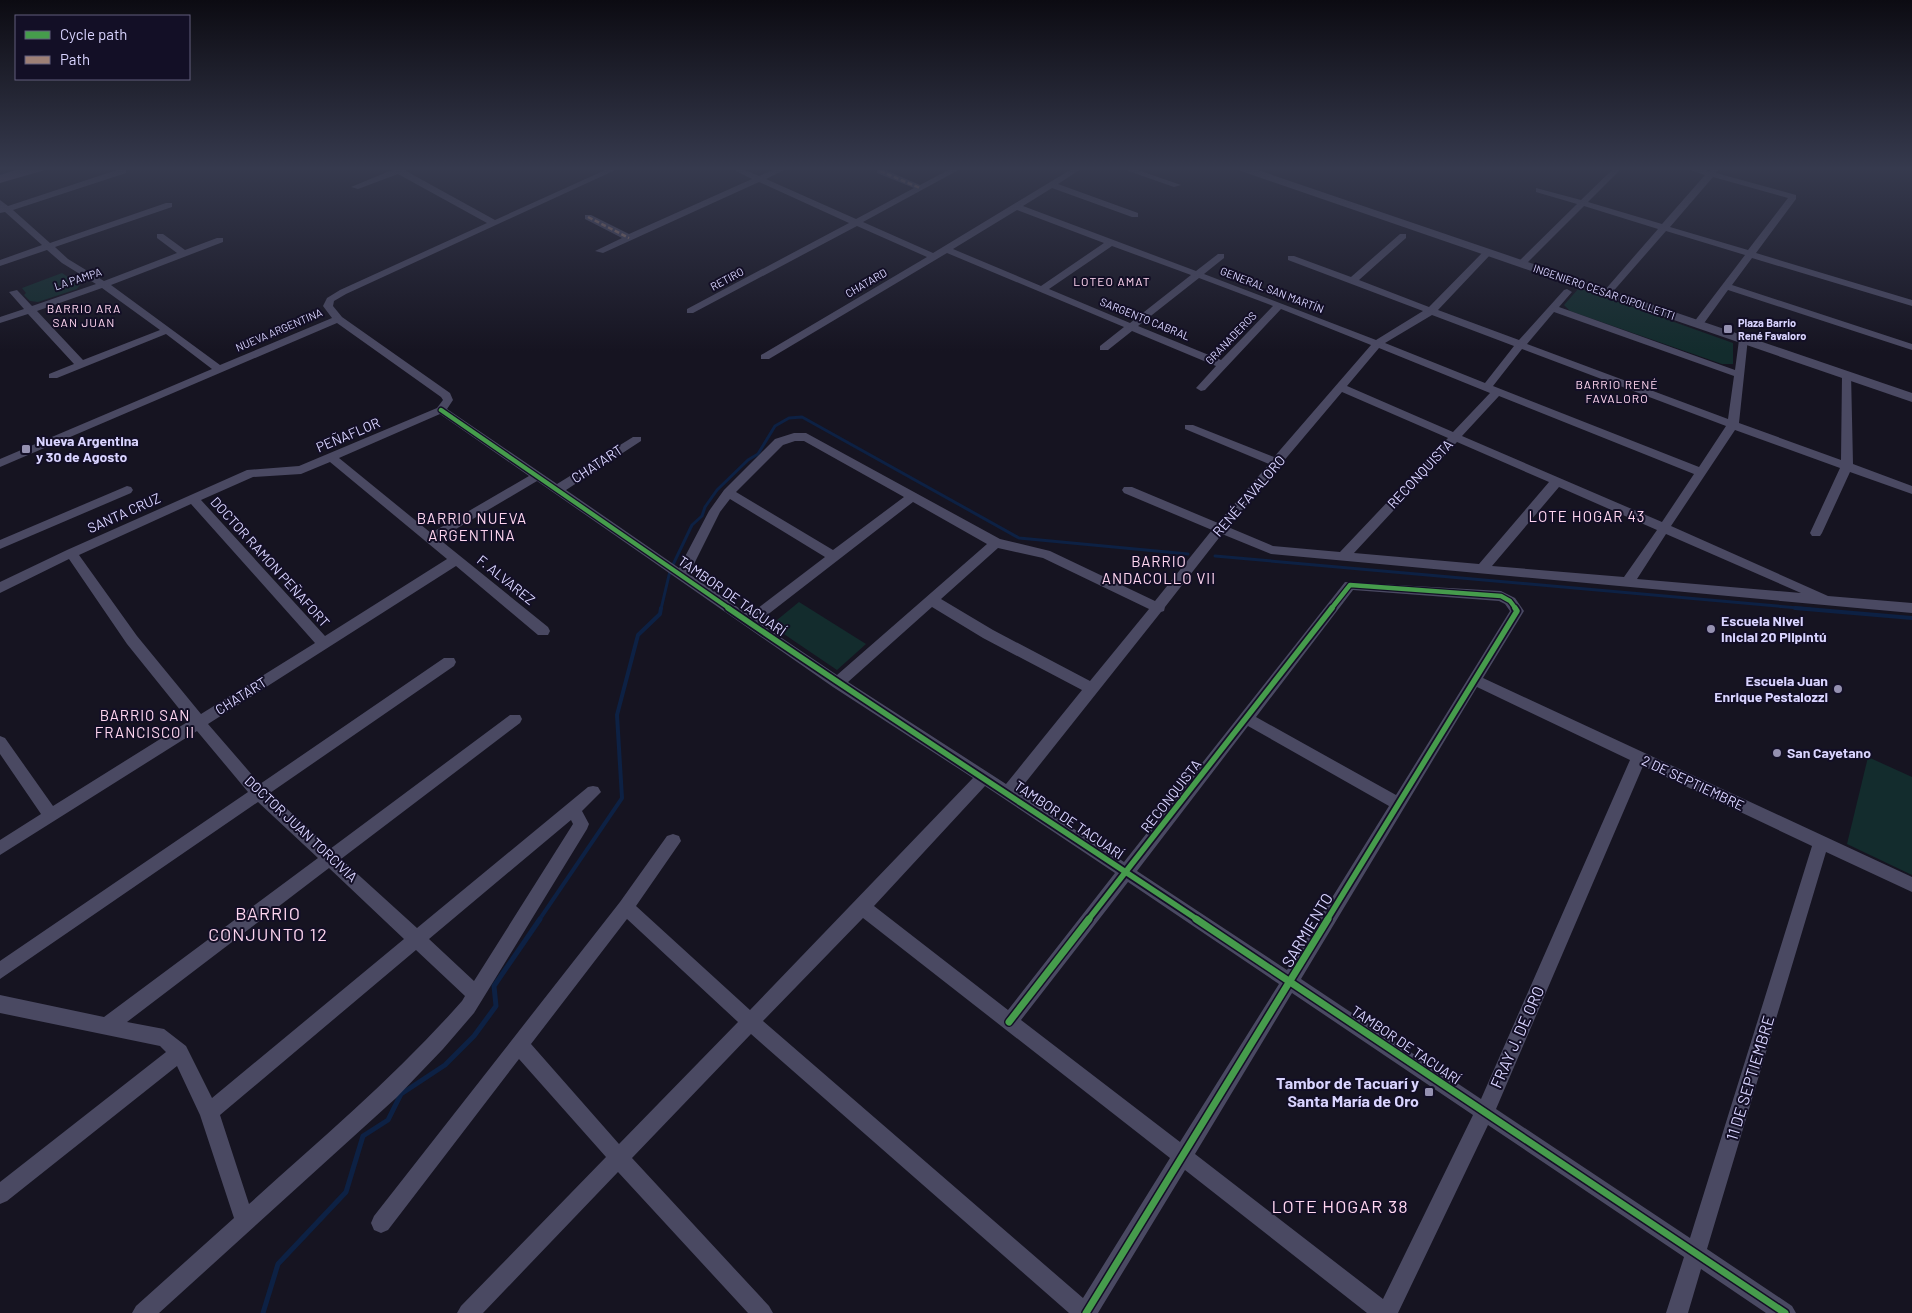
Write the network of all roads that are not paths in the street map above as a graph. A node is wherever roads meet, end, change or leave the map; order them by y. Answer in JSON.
{"nodes":[{"id":1,"x":27,"y":228,"type":"edge"},
{"id":2,"x":101,"y":228,"type":"edge"},
{"id":3,"x":482,"y":228,"type":"edge"},
{"id":4,"x":609,"y":228,"type":"edge"},
{"id":5,"x":650,"y":228,"type":"edge"},
{"id":6,"x":844,"y":228,"type":"edge"},
{"id":7,"x":870,"y":228,"type":"edge"},
{"id":8,"x":982,"y":228,"type":"edge"},
{"id":9,"x":1074,"y":228,"type":"edge"},
{"id":10,"x":1418,"y":228,"type":"edge"},
{"id":11,"x":1557,"y":228,"type":"edge"},
{"id":12,"x":1664,"y":228,"type":"joint"},
{"id":13,"x":1769,"y":228,"type":"edge"},
{"id":14,"x":160,"y":236,"type":"dead end"},
{"id":15,"x":1403,"y":236,"type":"dead end"},
{"id":16,"x":628,"y":238,"type":"junction"},
{"id":17,"x":220,"y":240,"type":"dead end"},
{"id":18,"x":1111,"y":242,"type":"junction"},
{"id":19,"x":49,"y":246,"type":"junction"},
{"id":20,"x":947,"y":250,"type":"junction"},
{"id":21,"x":600,"y":251,"type":"dead end"},
{"id":22,"x":1488,"y":252,"type":"junction"},
{"id":23,"x":184,"y":254,"type":"junction"},
{"id":24,"x":1750,"y":254,"type":"junction"},
{"id":25,"x":1221,"y":256,"type":"dead end"},
{"id":26,"x":934,"y":258,"type":"junction"},
{"id":27,"x":1291,"y":258,"type":"dead end"},
{"id":28,"x":0,"y":263,"type":"edge"},
{"id":29,"x":1521,"y":264,"type":"junction"},
{"id":30,"x":1198,"y":274,"type":"junction"},
{"id":31,"x":1352,"y":281,"type":"junction"},
{"id":32,"x":103,"y":285,"type":"junction"},
{"id":33,"x":1726,"y":286,"type":"junction"},
{"id":34,"x":1041,"y":290,"type":"junction"},
{"id":35,"x":14,"y":292,"type":"dead end"},
{"id":36,"x":1567,"y":292,"type":"dead end"},
{"id":37,"x":1607,"y":293,"type":"junction"},
{"id":38,"x":1912,"y":303,"type":"edge"},
{"id":39,"x":1279,"y":305,"type":"junction"},
{"id":40,"x":1552,"y":308,"type":"junction"},
{"id":41,"x":29,"y":309,"type":"junction"},
{"id":42,"x":690,"y":311,"type":"dead end"},
{"id":43,"x":1431,"y":311,"type":"junction"},
{"id":44,"x":338,"y":319,"type":"junction"},
{"id":45,"x":0,"y":320,"type":"edge"},
{"id":46,"x":1698,"y":324,"type":"junction"},
{"id":47,"x":1130,"y":327,"type":"junction"},
{"id":48,"x":168,"y":330,"type":"junction"},
{"id":49,"x":1744,"y":340,"type":"junction"},
{"id":50,"x":1377,"y":344,"type":"junction"},
{"id":51,"x":1520,"y":345,"type":"junction"},
{"id":52,"x":1912,"y":346,"type":"edge"},
{"id":53,"x":1104,"y":348,"type":"dead end"},
{"id":54,"x":765,"y":357,"type":"dead end"},
{"id":55,"x":80,"y":365,"type":"junction"},
{"id":56,"x":1223,"y":365,"type":"junction"},
{"id":57,"x":220,"y":370,"type":"junction"},
{"id":58,"x":1740,"y":375,"type":"junction"},
{"id":59,"x":53,"y":376,"type":"dead end"},
{"id":60,"x":1848,"y":376,"type":"junction"},
{"id":61,"x":1341,"y":387,"type":"junction"},
{"id":62,"x":1201,"y":388,"type":"dead end"},
{"id":63,"x":1492,"y":390,"type":"junction"},
{"id":64,"x":1912,"y":398,"type":"edge"},
{"id":65,"x":441,"y":410,"type":"junction"},
{"id":66,"x":1733,"y":425,"type":"junction"},
{"id":67,"x":1189,"y":427,"type":"dead end"},
{"id":68,"x":1455,"y":437,"type":"junction"},
{"id":69,"x":637,"y":438,"type":"dead end"},
{"id":70,"x":332,"y":458,"type":"junction"},
{"id":71,"x":1278,"y":463,"type":"junction"},
{"id":72,"x":0,"y":464,"type":"edge"},
{"id":73,"x":1847,"y":466,"type":"junction"},
{"id":74,"x":262,"y":471,"type":"joint"},
{"id":75,"x":1702,"y":473,"type":"junction"},
{"id":76,"x":537,"y":476,"type":"junction"},
{"id":77,"x":1557,"y":481,"type":"junction"},
{"id":78,"x":127,"y":490,"type":"dead end"},
{"id":79,"x":557,"y":490,"type":"junction"},
{"id":80,"x":1128,"y":490,"type":"dead end"},
{"id":81,"x":1912,"y":490,"type":"edge"},
{"id":82,"x":728,"y":493,"type":"junction"},
{"id":83,"x":911,"y":497,"type":"junction"},
{"id":84,"x":193,"y":499,"type":"junction"},
{"id":85,"x":1665,"y":528,"type":"junction"},
{"id":86,"x":1220,"y":529,"type":"junction"},
{"id":87,"x":1816,"y":533,"type":"dead end"},
{"id":88,"x":430,"y":539,"type":"junction"},
{"id":89,"x":996,"y":543,"type":"junction"},
{"id":90,"x":0,"y":545,"type":"edge"},
{"id":91,"x":72,"y":553,"type":"junction"},
{"id":92,"x":833,"y":556,"type":"junction"},
{"id":93,"x":1344,"y":556,"type":"junction"},
{"id":94,"x":456,"y":560,"type":"junction"},
{"id":95,"x":1483,"y":568,"type":"junction"},
{"id":96,"x":679,"y":572,"type":"junction"},
{"id":97,"x":1628,"y":582,"type":"junction"},
{"id":98,"x":1350,"y":584,"type":"joint"},
{"id":99,"x":0,"y":587,"type":"edge"},
{"id":100,"x":933,"y":601,"type":"junction"},
{"id":101,"x":1834,"y":602,"type":"junction"},
{"id":102,"x":1159,"y":608,"type":"junction"},
{"id":103,"x":1912,"y":608,"type":"edge"},
{"id":104,"x":750,"y":621,"type":"junction"},
{"id":105,"x":543,"y":631,"type":"dead end"},
{"id":106,"x":324,"y":644,"type":"junction"},
{"id":107,"x":449,"y":662,"type":"dead end"},
{"id":108,"x":1475,"y":680,"type":"junction"},
{"id":109,"x":838,"y":683,"type":"junction"},
{"id":110,"x":1092,"y":689,"type":"junction"},
{"id":111,"x":515,"y":718,"type":"dead end"},
{"id":112,"x":1246,"y":718,"type":"junction"},
{"id":113,"x":199,"y":723,"type":"junction"},
{"id":114,"x":0,"y":742,"type":"edge"},
{"id":115,"x":1640,"y":757,"type":"junction"},
{"id":116,"x":984,"y":777,"type":"junction"},
{"id":117,"x":258,"y":792,"type":"junction"},
{"id":118,"x":593,"y":792,"type":"dead end"},
{"id":119,"x":1008,"y":793,"type":"junction"},
{"id":120,"x":1399,"y":804,"type":"junction"},
{"id":121,"x":573,"y":809,"type":"junction"},
{"id":122,"x":50,"y":816,"type":"junction"},
{"id":123,"x":673,"y":842,"type":"dead end"},
{"id":124,"x":1821,"y":843,"type":"junction"},
{"id":125,"x":0,"y":848,"type":"edge"},
{"id":126,"x":330,"y":856,"type":"junction"},
{"id":127,"x":1126,"y":872,"type":"junction"},
{"id":128,"x":1912,"y":885,"type":"edge"},
{"id":129,"x":626,"y":907,"type":"junction"},
{"id":130,"x":862,"y":907,"type":"junction"},
{"id":131,"x":416,"y":939,"type":"junction"},
{"id":132,"x":0,"y":971,"type":"edge"},
{"id":133,"x":1290,"y":981,"type":"junction"},
{"id":134,"x":476,"y":994,"type":"junction"},
{"id":135,"x":0,"y":1004,"type":"edge"},
{"id":136,"x":751,"y":1022,"type":"junction"},
{"id":137,"x":1009,"y":1022,"type":"junction"},
{"id":138,"x":108,"y":1024,"type":"junction"},
{"id":139,"x":519,"y":1045,"type":"junction"},
{"id":140,"x":180,"y":1052,"type":"junction"},
{"id":141,"x":208,"y":1112,"type":"junction"},
{"id":142,"x":1485,"y":1112,"type":"junction"},
{"id":143,"x":1183,"y":1157,"type":"junction"},
{"id":144,"x":619,"y":1158,"type":"junction"},
{"id":145,"x":0,"y":1194,"type":"edge"},
{"id":146,"x":245,"y":1221,"type":"junction"},
{"id":147,"x":381,"y":1224,"type":"dead end"},
{"id":148,"x":1696,"y":1254,"type":"junction"},
{"id":149,"x":143,"y":1313,"type":"edge"},
{"id":150,"x":468,"y":1313,"type":"edge"},
{"id":151,"x":762,"y":1313,"type":"edge"},
{"id":152,"x":1086,"y":1313,"type":"edge"},
{"id":153,"x":1385,"y":1313,"type":"edge"},
{"id":154,"x":1677,"y":1313,"type":"edge"},
{"id":155,"x":1785,"y":1313,"type":"edge"}],
"edges":[{"from":1,"to":19,"type":"street"},
{"from":2,"to":19,"type":"street"},
{"from":3,"to":44,"type":"street","name":"NUEVA ARGENTINA"},
{"from":4,"to":16,"type":"street"},
{"from":5,"to":16,"type":"street"},
{"from":6,"to":42,"type":"street","name":"RETIRO"},
{"from":7,"to":26,"type":"street"},
{"from":8,"to":20,"type":"street","name":"CHATARD"},
{"from":9,"to":18,"type":"street","name":"GENERAL SAN MARTÍN"},
{"from":10,"to":22,"type":"street","name":"INGENIERO CESAR CIPOLLETTI"},
{"from":11,"to":29,"type":"street"},
{"from":12,"to":24,"type":"street"},
{"from":12,"to":37,"type":"street"},
{"from":13,"to":24,"type":"street"},
{"from":14,"to":23,"type":"street"},
{"from":15,"to":31,"type":"street"},
{"from":16,"to":21,"type":"street"},
{"from":17,"to":23,"type":"street","name":"LA PAMPA"},
{"from":18,"to":30,"type":"street","name":"GENERAL SAN MARTÍN"},
{"from":18,"to":34,"type":"street"},
{"from":19,"to":28,"type":"street"},
{"from":19,"to":32,"type":"street"},
{"from":20,"to":26,"type":"street","name":"CHATARD"},
{"from":20,"to":34,"type":"street","name":"SARGENTO CABRAL"},
{"from":22,"to":29,"type":"street","name":"INGENIERO CESAR CIPOLLETTI"},
{"from":22,"to":43,"type":"street","name":"RENÉ FAVALORO"},
{"from":23,"to":32,"type":"street","name":"LA PAMPA"},
{"from":24,"to":33,"type":"street"},
{"from":24,"to":38,"type":"street"},
{"from":25,"to":30,"type":"street"},
{"from":26,"to":54,"type":"street","name":"CHATARD"},
{"from":27,"to":31,"type":"street"},
{"from":29,"to":37,"type":"street","name":"INGENIERO CESAR CIPOLLETTI"},
{"from":30,"to":39,"type":"street","name":"GENERAL SAN MARTÍN"},
{"from":30,"to":47,"type":"street"},
{"from":31,"to":43,"type":"street"},
{"from":32,"to":41,"type":"street","name":"LA PAMPA"},
{"from":32,"to":48,"type":"street"},
{"from":33,"to":46,"type":"street"},
{"from":33,"to":52,"type":"street"},
{"from":34,"to":47,"type":"street","name":"SARGENTO CABRAL"},
{"from":35,"to":41,"type":"street"},
{"from":36,"to":40,"type":"street","name":"RECONQUISTA"},
{"from":37,"to":46,"type":"street","name":"INGENIERO CESAR CIPOLLETTI"},
{"from":39,"to":50,"type":"street","name":"GENERAL SAN MARTÍN"},
{"from":39,"to":56,"type":"street","name":"GRANADEROS"},
{"from":40,"to":51,"type":"street","name":"RECONQUISTA"},
{"from":40,"to":58,"type":"street"},
{"from":41,"to":45,"type":"street","name":"LA PAMPA"},
{"from":41,"to":55,"type":"street"},
{"from":43,"to":50,"type":"street","name":"RENÉ FAVALORO"},
{"from":43,"to":51,"type":"street"},
{"from":44,"to":57,"type":"street","name":"NUEVA ARGENTINA"},
{"from":44,"to":65,"type":"street"},
{"from":46,"to":49,"type":"street","name":"INGENIERO CESAR CIPOLLETTI"},
{"from":47,"to":53,"type":"street"},
{"from":47,"to":56,"type":"street","name":"SARGENTO CABRAL"},
{"from":48,"to":55,"type":"street"},
{"from":48,"to":57,"type":"street"},
{"from":49,"to":58,"type":"street"},
{"from":49,"to":60,"type":"street","name":"INGENIERO CESAR CIPOLLETTI"},
{"from":50,"to":61,"type":"street","name":"RENÉ FAVALORO"},
{"from":50,"to":63,"type":"street"},
{"from":51,"to":63,"type":"street","name":"RECONQUISTA"},
{"from":51,"to":66,"type":"street"},
{"from":55,"to":59,"type":"street"},
{"from":56,"to":62,"type":"street","name":"GRANADEROS"},
{"from":57,"to":72,"type":"street","name":"NUEVA ARGENTINA"},
{"from":58,"to":66,"type":"street"},
{"from":60,"to":64,"type":"street","name":"INGENIERO CESAR CIPOLLETTI"},
{"from":60,"to":73,"type":"street"},
{"from":61,"to":68,"type":"street"},
{"from":61,"to":71,"type":"street","name":"RENÉ FAVALORO"},
{"from":63,"to":68,"type":"street","name":"RECONQUISTA"},
{"from":63,"to":75,"type":"street"},
{"from":65,"to":70,"type":"street","name":"PEÑAFLOR"},
{"from":65,"to":76,"type":"street","name":"TAMBOR DE TACUARÍ"},
{"from":66,"to":73,"type":"street"},
{"from":66,"to":75,"type":"street"},
{"from":67,"to":71,"type":"street"},
{"from":68,"to":77,"type":"street"},
{"from":68,"to":93,"type":"street","name":"RECONQUISTA"},
{"from":69,"to":79,"type":"street","name":"CHATART"},
{"from":70,"to":74,"type":"street","name":"PEÑAFLOR"},
{"from":70,"to":88,"type":"street","name":"F. ALVAREZ"},
{"from":71,"to":86,"type":"street","name":"RENÉ FAVALORO"},
{"from":73,"to":81,"type":"street"},
{"from":73,"to":87,"type":"street"},
{"from":74,"to":84,"type":"street","name":"SANTA CRUZ"},
{"from":75,"to":85,"type":"street"},
{"from":76,"to":79,"type":"street","name":"TAMBOR DE TACUARÍ"},
{"from":76,"to":88,"type":"street"},
{"from":77,"to":85,"type":"street"},
{"from":77,"to":95,"type":"street"},
{"from":78,"to":90,"type":"street"},
{"from":79,"to":96,"type":"street","name":"TAMBOR DE TACUARÍ"},
{"from":80,"to":86,"type":"street"},
{"from":82,"to":83,"type":"street"},
{"from":82,"to":92,"type":"street"},
{"from":82,"to":96,"type":"street"},
{"from":83,"to":89,"type":"street"},
{"from":83,"to":92,"type":"street"},
{"from":84,"to":91,"type":"street","name":"SANTA CRUZ"},
{"from":84,"to":106,"type":"street","name":"DOCTOR RAMON PEÑAFORT"},
{"from":85,"to":97,"type":"street"},
{"from":85,"to":101,"type":"street"},
{"from":86,"to":93,"type":"street"},
{"from":86,"to":102,"type":"street","name":"RENÉ FAVALORO"},
{"from":88,"to":94,"type":"street","name":"F. ALVAREZ"},
{"from":89,"to":100,"type":"street"},
{"from":89,"to":102,"type":"street"},
{"from":91,"to":99,"type":"street","name":"SANTA CRUZ"},
{"from":91,"to":113,"type":"street","name":"DOCTOR JUAN TORCIVIA"},
{"from":92,"to":104,"type":"street"},
{"from":93,"to":95,"type":"street"},
{"from":94,"to":105,"type":"street","name":"F. ALVAREZ"},
{"from":94,"to":106,"type":"street","name":"CHATART"},
{"from":95,"to":97,"type":"street"},
{"from":96,"to":104,"type":"street","name":"TAMBOR DE TACUARÍ"},
{"from":97,"to":101,"type":"street"},
{"from":98,"to":108,"type":"street","name":"SARMIENTO"},
{"from":98,"to":112,"type":"street","name":"RECONQUISTA"},
{"from":100,"to":109,"type":"street"},
{"from":100,"to":110,"type":"street"},
{"from":101,"to":103,"type":"street"},
{"from":102,"to":110,"type":"street","name":"RENÉ FAVALORO"},
{"from":104,"to":109,"type":"street","name":"TAMBOR DE TACUARÍ"},
{"from":106,"to":113,"type":"street","name":"CHATART"},
{"from":107,"to":117,"type":"street"},
{"from":108,"to":115,"type":"street","name":"2 DE SEPTIEMBRE"},
{"from":108,"to":120,"type":"street","name":"SARMIENTO"},
{"from":109,"to":116,"type":"street","name":"TAMBOR DE TACUARÍ"},
{"from":110,"to":119,"type":"street","name":"RENÉ FAVALORO"},
{"from":111,"to":126,"type":"street"},
{"from":112,"to":120,"type":"street"},
{"from":112,"to":127,"type":"street","name":"RECONQUISTA"},
{"from":113,"to":117,"type":"street","name":"DOCTOR JUAN TORCIVIA"},
{"from":113,"to":122,"type":"street","name":"CHATART"},
{"from":114,"to":122,"type":"street"},
{"from":115,"to":124,"type":"street","name":"2 DE SEPTIEMBRE"},
{"from":115,"to":142,"type":"street","name":"FRAY J. DE ORO"},
{"from":116,"to":119,"type":"street","name":"TAMBOR DE TACUARÍ"},
{"from":116,"to":130,"type":"street"},
{"from":117,"to":126,"type":"street","name":"DOCTOR JUAN TORCIVIA"},
{"from":117,"to":132,"type":"street"},
{"from":118,"to":121,"type":"street"},
{"from":119,"to":127,"type":"street","name":"TAMBOR DE TACUARÍ"},
{"from":120,"to":133,"type":"street","name":"SARMIENTO"},
{"from":121,"to":131,"type":"street"},
{"from":121,"to":134,"type":"street"},
{"from":122,"to":125,"type":"street","name":"CHATART"},
{"from":123,"to":129,"type":"street"},
{"from":124,"to":128,"type":"street","name":"2 DE SEPTIEMBRE"},
{"from":124,"to":148,"type":"street","name":"11 DE SEPTIEMBRE"},
{"from":126,"to":131,"type":"street","name":"DOCTOR JUAN TORCIVIA"},
{"from":126,"to":138,"type":"street"},
{"from":127,"to":133,"type":"street","name":"TAMBOR DE TACUARÍ"},
{"from":127,"to":137,"type":"street","name":"RECONQUISTA"},
{"from":129,"to":136,"type":"street"},
{"from":129,"to":139,"type":"street"},
{"from":130,"to":136,"type":"street"},
{"from":130,"to":137,"type":"street"},
{"from":131,"to":134,"type":"street","name":"DOCTOR JUAN TORCIVIA"},
{"from":131,"to":141,"type":"street"},
{"from":133,"to":142,"type":"street","name":"TAMBOR DE TACUARÍ"},
{"from":133,"to":143,"type":"street","name":"SARMIENTO"},
{"from":134,"to":146,"type":"street"},
{"from":135,"to":138,"type":"street"},
{"from":136,"to":144,"type":"street"},
{"from":136,"to":152,"type":"street"},
{"from":137,"to":143,"type":"street"},
{"from":138,"to":140,"type":"street"},
{"from":139,"to":144,"type":"street"},
{"from":139,"to":147,"type":"street"},
{"from":140,"to":141,"type":"street"},
{"from":140,"to":145,"type":"street"},
{"from":141,"to":146,"type":"street"},
{"from":142,"to":148,"type":"street","name":"TAMBOR DE TACUARÍ"},
{"from":142,"to":153,"type":"street","name":"FRAY J. DE ORO"},
{"from":143,"to":152,"type":"street","name":"SARMIENTO"},
{"from":143,"to":153,"type":"street"},
{"from":144,"to":150,"type":"street"},
{"from":144,"to":151,"type":"street"},
{"from":146,"to":149,"type":"street"},
{"from":148,"to":154,"type":"street","name":"11 DE SEPTIEMBRE"},
{"from":148,"to":155,"type":"street","name":"TAMBOR DE TACUARÍ"}]}
